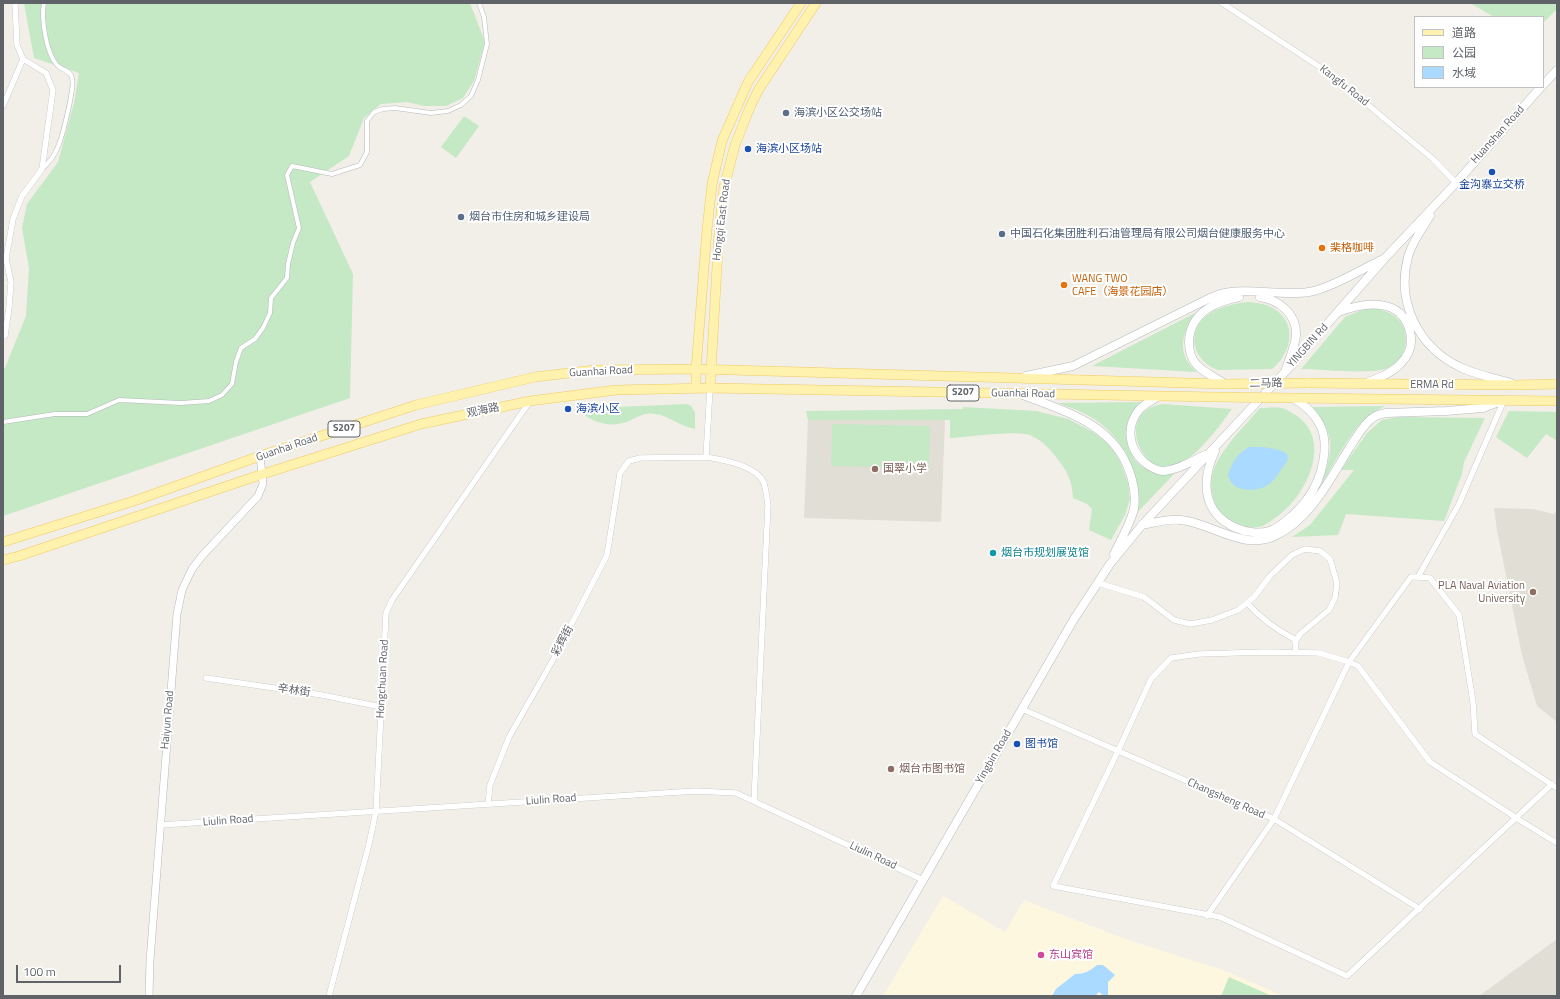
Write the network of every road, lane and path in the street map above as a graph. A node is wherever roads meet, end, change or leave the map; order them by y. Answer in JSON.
{"nodes":[{"id":1,"x":15,"y":3,"type":"edge"},
{"id":2,"x":44,"y":3,"type":"edge"},
{"id":3,"x":479,"y":3,"type":"edge"},
{"id":4,"x":801,"y":3,"type":"edge"},
{"id":5,"x":816,"y":3,"type":"edge"},
{"id":6,"x":1222,"y":3,"type":"edge"},
{"id":7,"x":23,"y":59,"type":"junction"},
{"id":8,"x":1557,"y":70,"type":"edge"},
{"id":9,"x":1544,"y":84,"type":"edge"},
{"id":10,"x":1540,"y":88,"type":"edge"},
{"id":11,"x":3,"y":106,"type":"edge"},
{"id":12,"x":42,"y":169,"type":"junction"},
{"id":13,"x":1456,"y":183,"type":"junction"},
{"id":14,"x":1439,"y":200,"type":"junction"},
{"id":15,"x":1386,"y":258,"type":"junction"},
{"id":16,"x":5,"y":261,"type":"edge"},
{"id":17,"x":1338,"y":312,"type":"junction"},
{"id":18,"x":4,"y":337,"type":"edge"},
{"id":19,"x":696,"y":370,"type":"junction"},
{"id":20,"x":710,"y":370,"type":"junction"},
{"id":21,"x":1286,"y":371,"type":"junction"},
{"id":22,"x":1015,"y":378,"type":"junction"},
{"id":23,"x":1307,"y":383,"type":"joint"},
{"id":24,"x":1225,"y":384,"type":"junction"},
{"id":25,"x":1363,"y":384,"type":"junction"},
{"id":26,"x":1557,"y":384,"type":"edge"},
{"id":27,"x":1516,"y":385,"type":"junction"},
{"id":28,"x":696,"y":388,"type":"junction"},
{"id":29,"x":710,"y":388,"type":"junction"},
{"id":30,"x":1020,"y":394,"type":"junction"},
{"id":31,"x":1159,"y":396,"type":"junction"},
{"id":32,"x":1217,"y":397,"type":"joint"},
{"id":33,"x":1293,"y":398,"type":"junction"},
{"id":34,"x":1504,"y":400,"type":"junction"},
{"id":35,"x":530,"y":401,"type":"junction"},
{"id":36,"x":1557,"y":401,"type":"edge"},
{"id":37,"x":3,"y":422,"type":"edge"},
{"id":38,"x":1221,"y":439,"type":"junction"},
{"id":39,"x":1210,"y":453,"type":"junction"},
{"id":40,"x":260,"y":456,"type":"junction"},
{"id":41,"x":706,"y":457,"type":"junction"},
{"id":42,"x":263,"y":474,"type":"junction"},
{"id":43,"x":1142,"y":525,"type":"junction"},
{"id":44,"x":3,"y":542,"type":"edge"},
{"id":45,"x":3,"y":560,"type":"edge"},
{"id":46,"x":1110,"y":564,"type":"junction"},
{"id":47,"x":1418,"y":577,"type":"junction"},
{"id":48,"x":1098,"y":583,"type":"junction"},
{"id":49,"x":1247,"y":603,"type":"junction"},
{"id":50,"x":1296,"y":640,"type":"junction"},
{"id":51,"x":1296,"y":652,"type":"junction"},
{"id":52,"x":1349,"y":662,"type":"junction"},
{"id":53,"x":206,"y":678,"type":"dead end"},
{"id":54,"x":381,"y":707,"type":"junction"},
{"id":55,"x":1022,"y":709,"type":"junction"},
{"id":56,"x":1118,"y":751,"type":"junction"},
{"id":57,"x":1554,"y":786,"type":"edge"},
{"id":58,"x":754,"y":801,"type":"junction"},
{"id":59,"x":488,"y":804,"type":"junction"},
{"id":60,"x":376,"y":811,"type":"junction"},
{"id":61,"x":1516,"y":818,"type":"junction"},
{"id":62,"x":1274,"y":819,"type":"junction"},
{"id":63,"x":160,"y":825,"type":"junction"},
{"id":64,"x":1557,"y":843,"type":"edge"},
{"id":65,"x":923,"y":880,"type":"junction"},
{"id":66,"x":1420,"y":908,"type":"junction"},
{"id":67,"x":1207,"y":916,"type":"junction"},
{"id":68,"x":149,"y":996,"type":"edge"},
{"id":69,"x":329,"y":996,"type":"edge"},
{"id":70,"x":856,"y":996,"type":"edge"}],
"edges":[{"from":1,"to":7,"type":"street"},
{"from":2,"to":12,"type":"street"},
{"from":3,"to":37,"type":"street"},
{"from":4,"to":19,"type":"main road","name":"Hongqi East Road"},
{"from":5,"to":20,"type":"main road","name":"Hongqi East Road"},
{"from":6,"to":13,"type":"street","name":"Kangfu Road"},
{"from":7,"to":11,"type":"street"},
{"from":7,"to":12,"type":"street"},
{"from":8,"to":9,"type":"main road","name":"Huanshan Road"},
{"from":10,"to":13,"type":"main road","name":"Huanshan Road"},
{"from":12,"to":16,"type":"street"},
{"from":13,"to":14,"type":"main road","name":"YINGBIN Rd"},
{"from":14,"to":15,"type":"main road","name":"YINGBIN Rd"},
{"from":14,"to":27,"type":"main road"},
{"from":15,"to":17,"type":"main road","name":"YINGBIN Rd"},
{"from":15,"to":22,"type":"main road"},
{"from":16,"to":18,"type":"street"},
{"from":17,"to":21,"type":"main road","name":"YINGBIN Rd"},
{"from":17,"to":25,"type":"main road"},
{"from":19,"to":20,"type":"main road","number":"S207"},
{"from":19,"to":28,"type":"main road","name":"Hongqi East Road"},
{"from":19,"to":40,"type":"main road","name":"Guanhai Road","number":"S207"},
{"from":20,"to":22,"type":"main road","name":"Guanhai Road","number":"S207"},
{"from":20,"to":29,"type":"main road","name":"Hongqi East Road"},
{"from":21,"to":24,"type":"main road"},
{"from":21,"to":38,"type":"main road","name":"YINGBIN Rd"},
{"from":22,"to":24,"type":"main road","number":"S207"},
{"from":23,"to":24,"type":"main road","name":"二马路","bridge":true},
{"from":23,"to":25,"type":"main road","name":"ERMA Rd"},
{"from":25,"to":27,"type":"main road","name":"ERMA Rd"},
{"from":26,"to":27,"type":"main road","name":"ERMA Rd"},
{"from":28,"to":29,"type":"main road","name":"观海路","number":"S207"},
{"from":28,"to":35,"type":"main road","name":"观海路","number":"S207"},
{"from":29,"to":30,"type":"main road","name":"Guanhai Road","number":"S207"},
{"from":29,"to":41,"type":"street"},
{"from":30,"to":31,"type":"main road","name":"Guanhai Road","number":"S207"},
{"from":30,"to":46,"type":"main road"},
{"from":31,"to":32,"type":"main road","name":"Guanhai Road","number":"S207"},
{"from":31,"to":39,"type":"main road"},
{"from":32,"to":33,"type":"main road","name":"二马路","bridge":true},
{"from":33,"to":34,"type":"main road","name":"ERMA Rd"},
{"from":33,"to":38,"type":"main road"},
{"from":34,"to":36,"type":"main road","name":"ERMA Rd"},
{"from":34,"to":43,"type":"main road"},
{"from":34,"to":47,"type":"street"},
{"from":35,"to":42,"type":"main road","name":"观海路","number":"S207"},
{"from":35,"to":54,"type":"street","name":"Hongchuan Road"},
{"from":38,"to":39,"type":"main road","name":"YINGBIN Rd"},
{"from":39,"to":43,"type":"main road","name":"YINGBIN Rd"},
{"from":40,"to":42,"type":"street"},
{"from":40,"to":44,"type":"main road","name":"Guanhai Road","number":"S207"},
{"from":41,"to":58,"type":"street"},
{"from":41,"to":59,"type":"street","name":"彩辉街"},
{"from":42,"to":45,"type":"main road","name":"Guanhai Road","number":"S207"},
{"from":42,"to":63,"type":"street","name":"Haiyun Road"},
{"from":43,"to":46,"type":"main road","name":"Yingbin Road"},
{"from":46,"to":48,"type":"main road","name":"Yingbin Road"},
{"from":47,"to":52,"type":"street"},
{"from":47,"to":57,"type":"street"},
{"from":48,"to":49,"type":"street"},
{"from":48,"to":55,"type":"main road","name":"Yingbin Road"},
{"from":49,"to":50,"type":"street"},
{"from":49,"to":50,"type":"street"},
{"from":50,"to":51,"type":"street"},
{"from":51,"to":52,"type":"street"},
{"from":51,"to":56,"type":"street"},
{"from":52,"to":61,"type":"street"},
{"from":52,"to":62,"type":"street"},
{"from":53,"to":54,"type":"street","name":"辛林街"},
{"from":54,"to":60,"type":"street","name":"Hongchuan Road"},
{"from":55,"to":56,"type":"street","name":"Changsheng Road"},
{"from":55,"to":65,"type":"main road","name":"Yingbin Road"},
{"from":56,"to":62,"type":"street","name":"Changsheng Road"},
{"from":56,"to":67,"type":"street"},
{"from":57,"to":61,"type":"street"},
{"from":58,"to":59,"type":"street","name":"Liulin Road"},
{"from":58,"to":65,"type":"street","name":"Liulin Road"},
{"from":59,"to":60,"type":"street","name":"Liulin Road"},
{"from":60,"to":63,"type":"street","name":"Liulin Road"},
{"from":60,"to":69,"type":"street","name":"Hongchuan Road"},
{"from":61,"to":64,"type":"street"},
{"from":61,"to":66,"type":"street"},
{"from":62,"to":66,"type":"street","name":"Changsheng Road"},
{"from":62,"to":67,"type":"street"},
{"from":63,"to":68,"type":"street","name":"Haiyun Road"},
{"from":65,"to":70,"type":"main road","name":"Yingbin Road"},
{"from":66,"to":67,"type":"street"}]}
